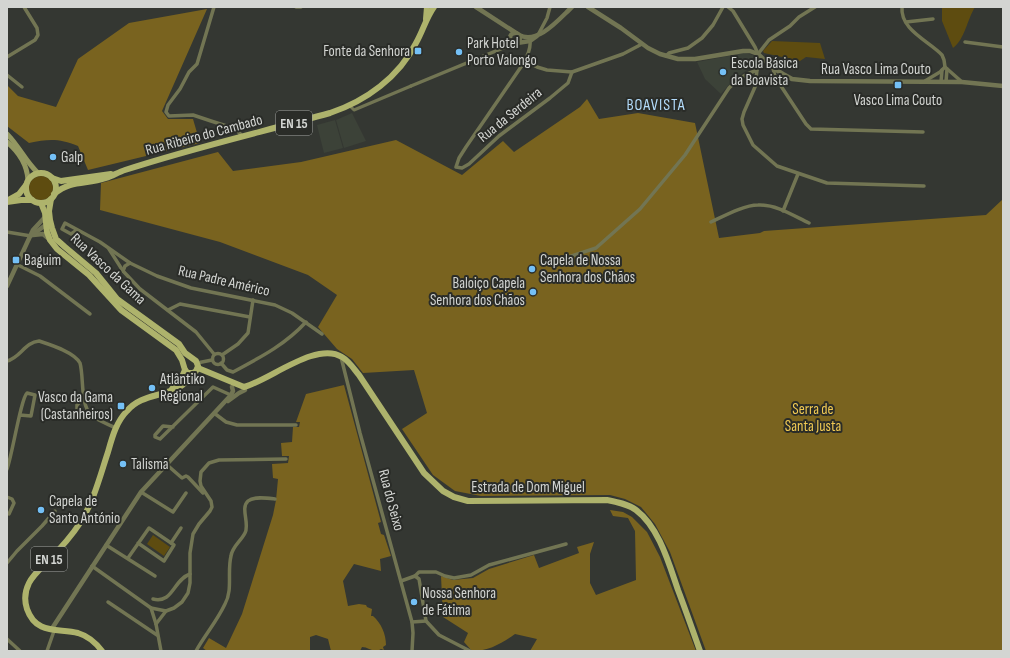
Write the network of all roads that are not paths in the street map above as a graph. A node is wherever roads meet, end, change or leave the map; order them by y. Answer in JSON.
{"nodes":[{"id":1,"x":24,"y":7,"type":"edge"},
{"id":2,"x":214,"y":7,"type":"edge"},
{"id":3,"x":296,"y":7,"type":"edge"},
{"id":4,"x":301,"y":7,"type":"edge"},
{"id":5,"x":427,"y":7,"type":"edge"},
{"id":6,"x":434,"y":7,"type":"edge"},
{"id":7,"x":476,"y":7,"type":"edge"},
{"id":8,"x":550,"y":7,"type":"edge"},
{"id":9,"x":572,"y":7,"type":"edge"},
{"id":10,"x":588,"y":7,"type":"edge"},
{"id":11,"x":723,"y":7,"type":"edge"},
{"id":12,"x":728,"y":7,"type":"edge"},
{"id":13,"x":815,"y":7,"type":"edge"},
{"id":14,"x":902,"y":7,"type":"edge"},
{"id":15,"x":933,"y":19,"type":"dead end"},
{"id":16,"x":425,"y":22,"type":"junction"},
{"id":17,"x":906,"y":22,"type":"junction"},
{"id":18,"x":502,"y":24,"type":"junction"},
{"id":19,"x":518,"y":34,"type":"junction"},
{"id":20,"x":538,"y":35,"type":"junction"},
{"id":21,"x":524,"y":37,"type":"junction"},
{"id":22,"x":511,"y":38,"type":"junction"},
{"id":23,"x":523,"y":42,"type":"junction"},
{"id":24,"x":531,"y":42,"type":"junction"},
{"id":25,"x":965,"y":42,"type":"dead end"},
{"id":26,"x":516,"y":43,"type":"junction"},
{"id":27,"x":642,"y":44,"type":"junction"},
{"id":28,"x":504,"y":47,"type":"junction"},
{"id":29,"x":1003,"y":47,"type":"edge"},
{"id":30,"x":529,"y":50,"type":"junction"},
{"id":31,"x":758,"y":54,"type":"junction"},
{"id":32,"x":666,"y":56,"type":"junction"},
{"id":33,"x":7,"y":57,"type":"edge"},
{"id":34,"x":525,"y":61,"type":"junction"},
{"id":35,"x":774,"y":68,"type":"junction"},
{"id":36,"x":945,"y":68,"type":"junction"},
{"id":37,"x":757,"y":70,"type":"junction"},
{"id":38,"x":572,"y":72,"type":"junction"},
{"id":39,"x":783,"y":74,"type":"junction"},
{"id":40,"x":7,"y":75,"type":"edge"},
{"id":41,"x":926,"y":81,"type":"junction"},
{"id":42,"x":778,"y":82,"type":"junction"},
{"id":43,"x":944,"y":82,"type":"junction"},
{"id":44,"x":962,"y":82,"type":"junction"},
{"id":45,"x":411,"y":86,"type":"joint"},
{"id":46,"x":1003,"y":86,"type":"edge"},
{"id":47,"x":22,"y":87,"type":"dead end"},
{"id":48,"x":350,"y":106,"type":"junction"},
{"id":49,"x":923,"y":132,"type":"dead end"},
{"id":50,"x":7,"y":134,"type":"edge"},
{"id":51,"x":243,"y":137,"type":"junction"},
{"id":52,"x":7,"y":142,"type":"edge"},
{"id":53,"x":38,"y":173,"type":"junction"},
{"id":54,"x":115,"y":174,"type":"junction"},
{"id":55,"x":798,"y":174,"type":"junction"},
{"id":56,"x":51,"y":178,"type":"junction"},
{"id":57,"x":27,"y":182,"type":"junction"},
{"id":58,"x":924,"y":186,"type":"dead end"},
{"id":59,"x":53,"y":196,"type":"junction"},
{"id":60,"x":32,"y":200,"type":"junction"},
{"id":61,"x":7,"y":201,"type":"edge"},
{"id":62,"x":41,"y":203,"type":"junction"},
{"id":63,"x":783,"y":211,"type":"junction"},
{"id":64,"x":45,"y":221,"type":"junction"},
{"id":65,"x":711,"y":222,"type":"dead end"},
{"id":66,"x":809,"y":223,"type":"dead end"},
{"id":67,"x":77,"y":230,"type":"dead end"},
{"id":68,"x":7,"y":232,"type":"edge"},
{"id":69,"x":31,"y":236,"type":"junction"},
{"id":70,"x":50,"y":240,"type":"junction"},
{"id":71,"x":108,"y":248,"type":"junction"},
{"id":72,"x":130,"y":263,"type":"junction"},
{"id":73,"x":547,"y":264,"type":"dead end"},
{"id":74,"x":18,"y":265,"type":"junction"},
{"id":75,"x":123,"y":271,"type":"junction"},
{"id":76,"x":7,"y":272,"type":"edge"},
{"id":77,"x":14,"y":273,"type":"junction"},
{"id":78,"x":7,"y":286,"type":"edge"},
{"id":79,"x":253,"y":300,"type":"junction"},
{"id":80,"x":168,"y":310,"type":"junction"},
{"id":81,"x":90,"y":314,"type":"dead end"},
{"id":82,"x":250,"y":317,"type":"junction"},
{"id":83,"x":306,"y":322,"type":"junction"},
{"id":84,"x":322,"y":334,"type":"dead end"},
{"id":85,"x":214,"y":354,"type":"junction"},
{"id":86,"x":222,"y":355,"type":"junction"},
{"id":87,"x":341,"y":356,"type":"junction"},
{"id":88,"x":212,"y":360,"type":"junction"},
{"id":89,"x":7,"y":361,"type":"edge"},
{"id":90,"x":221,"y":363,"type":"junction"},
{"id":91,"x":184,"y":367,"type":"junction"},
{"id":92,"x":195,"y":367,"type":"junction"},
{"id":93,"x":265,"y":378,"type":"junction"},
{"id":94,"x":232,"y":387,"type":"junction"},
{"id":95,"x":171,"y":390,"type":"junction"},
{"id":96,"x":245,"y":390,"type":"junction"},
{"id":97,"x":84,"y":396,"type":"junction"},
{"id":98,"x":232,"y":396,"type":"junction"},
{"id":99,"x":214,"y":412,"type":"junction"},
{"id":100,"x":90,"y":414,"type":"junction"},
{"id":101,"x":20,"y":415,"type":"junction"},
{"id":102,"x":296,"y":424,"type":"dead end"},
{"id":103,"x":173,"y":426,"type":"junction"},
{"id":104,"x":116,"y":428,"type":"junction"},
{"id":105,"x":286,"y":460,"type":"dead end"},
{"id":106,"x":166,"y":464,"type":"junction"},
{"id":107,"x":7,"y":469,"type":"edge"},
{"id":108,"x":141,"y":492,"type":"junction"},
{"id":109,"x":186,"y":493,"type":"dead end"},
{"id":110,"x":205,"y":494,"type":"junction"},
{"id":111,"x":7,"y":497,"type":"edge"},
{"id":112,"x":275,"y":499,"type":"dead end"},
{"id":113,"x":55,"y":511,"type":"dead end"},
{"id":114,"x":9,"y":514,"type":"dead end"},
{"id":115,"x":181,"y":528,"type":"dead end"},
{"id":116,"x":138,"y":543,"type":"junction"},
{"id":117,"x":171,"y":543,"type":"junction"},
{"id":118,"x":566,"y":544,"type":"dead end"},
{"id":119,"x":106,"y":545,"type":"junction"},
{"id":120,"x":128,"y":558,"type":"junction"},
{"id":121,"x":7,"y":563,"type":"edge"},
{"id":122,"x":92,"y":566,"type":"junction"},
{"id":123,"x":190,"y":574,"type":"junction"},
{"id":124,"x":155,"y":576,"type":"dead end"},
{"id":125,"x":415,"y":576,"type":"junction"},
{"id":126,"x":401,"y":581,"type":"junction"},
{"id":127,"x":152,"y":599,"type":"dead end"},
{"id":128,"x":108,"y":602,"type":"dead end"},
{"id":129,"x":151,"y":608,"type":"junction"},
{"id":130,"x":166,"y":610,"type":"junction"},
{"id":131,"x":426,"y":620,"type":"junction"},
{"id":132,"x":412,"y":622,"type":"junction"},
{"id":133,"x":156,"y":624,"type":"junction"},
{"id":134,"x":52,"y":631,"type":"junction"},
{"id":135,"x":157,"y":635,"type":"junction"},
{"id":136,"x":7,"y":639,"type":"edge"},
{"id":137,"x":20,"y":651,"type":"edge"},
{"id":138,"x":47,"y":651,"type":"edge"},
{"id":139,"x":102,"y":651,"type":"edge"},
{"id":140,"x":161,"y":651,"type":"edge"},
{"id":141,"x":196,"y":651,"type":"edge"},
{"id":142,"x":412,"y":651,"type":"edge"},
{"id":143,"x":470,"y":651,"type":"edge"},
{"id":144,"x":700,"y":651,"type":"edge"}],
"edges":[{"from":1,"to":33,"type":"street"},
{"from":2,"to":51,"type":"street"},
{"from":3,"to":4,"type":"street"},
{"from":5,"to":16,"type":"main road","number":"EN 15"},
{"from":6,"to":16,"type":"main road","number":"EN 15"},
{"from":7,"to":18,"type":"street"},
{"from":8,"to":20,"type":"street"},
{"from":9,"to":20,"type":"street"},
{"from":10,"to":27,"type":"street"},
{"from":11,"to":32,"type":"street"},
{"from":12,"to":31,"type":"street"},
{"from":13,"to":31,"type":"street"},
{"from":14,"to":17,"type":"street"},
{"from":15,"to":17,"type":"street"},
{"from":16,"to":48,"type":"main road","name":"Rua Ribeiro do Cambado","number":"EN 15"},
{"from":17,"to":36,"type":"street"},
{"from":18,"to":19,"type":"street"},
{"from":18,"to":22,"type":"street"},
{"from":19,"to":21,"type":"street"},
{"from":19,"to":22,"type":"street"},
{"from":19,"to":26,"type":"street"},
{"from":20,"to":21,"type":"street"},
{"from":20,"to":24,"type":"street"},
{"from":21,"to":24,"type":"street"},
{"from":22,"to":26,"type":"street"},
{"from":22,"to":28,"type":"street"},
{"from":23,"to":24,"type":"street"},
{"from":23,"to":26,"type":"street"},
{"from":23,"to":30,"type":"street"},
{"from":24,"to":30,"type":"street"},
{"from":25,"to":29,"type":"street"},
{"from":26,"to":28,"type":"street"},
{"from":27,"to":32,"type":"street"},
{"from":27,"to":38,"type":"street","name":"Rua da Serdeira"},
{"from":28,"to":45,"type":"street"},
{"from":30,"to":34,"type":"street"},
{"from":31,"to":32,"type":"street"},
{"from":31,"to":35,"type":"street","name":"Rua Vasco Lima Couto"},
{"from":31,"to":37,"type":"street"},
{"from":34,"to":38,"type":"street","name":"Rua da Serdeira"},
{"from":34,"to":38,"type":"street","name":"Rua da Serdeira"},
{"from":35,"to":39,"type":"street","name":"Rua Vasco Lima Couto"},
{"from":35,"to":42,"type":"street"},
{"from":36,"to":41,"type":"street"},
{"from":36,"to":43,"type":"street"},
{"from":36,"to":44,"type":"street"},
{"from":37,"to":55,"type":"street"},
{"from":37,"to":73,"type":"street"},
{"from":39,"to":41,"type":"street","name":"Rua Vasco Lima Couto"},
{"from":39,"to":42,"type":"street"},
{"from":40,"to":47,"type":"street"},
{"from":41,"to":43,"type":"street","name":"Rua Vasco Lima Couto"},
{"from":42,"to":49,"type":"street"},
{"from":43,"to":44,"type":"street","name":"Rua Vasco Lima Couto"},
{"from":44,"to":46,"type":"street","name":"Rua Vasco Lima Couto"},
{"from":45,"to":48,"type":"street"},
{"from":48,"to":51,"type":"main road","name":"Rua Ribeiro do Cambado","number":"EN 15"},
{"from":50,"to":53,"type":"main road"},
{"from":51,"to":54,"type":"main road","name":"Rua Ribeiro do Cambado","number":"EN 15"},
{"from":52,"to":57,"type":"main road"},
{"from":53,"to":56,"type":"main road"},
{"from":53,"to":57,"type":"main road"},
{"from":54,"to":56,"type":"main road","name":"Rua Ribeiro do Cambado","number":"EN 15"},
{"from":54,"to":59,"type":"main road","name":"Rua Ribeiro do Cambado","number":"EN 15"},
{"from":55,"to":58,"type":"street"},
{"from":55,"to":63,"type":"street"},
{"from":56,"to":59,"type":"main road"},
{"from":57,"to":60,"type":"main road"},
{"from":57,"to":61,"type":"main road"},
{"from":59,"to":62,"type":"main road"},
{"from":59,"to":64,"type":"main road","name":"Rua Vasco da Gama"},
{"from":60,"to":61,"type":"main road"},
{"from":60,"to":62,"type":"main road"},
{"from":62,"to":64,"type":"main road","name":"Rua Vasco da Gama"},
{"from":63,"to":65,"type":"street"},
{"from":63,"to":66,"type":"street"},
{"from":64,"to":69,"type":"street"},
{"from":64,"to":70,"type":"main road","name":"Rua Vasco da Gama"},
{"from":64,"to":92,"type":"main road","name":"Rua Vasco da Gama"},
{"from":67,"to":71,"type":"street","name":"Rua Padre Américo"},
{"from":68,"to":69,"type":"street"},
{"from":69,"to":70,"type":"street"},
{"from":69,"to":74,"type":"street"},
{"from":70,"to":91,"type":"main road","name":"Rua Vasco da Gama"},
{"from":71,"to":72,"type":"street","name":"Rua Padre Américo"},
{"from":71,"to":75,"type":"street"},
{"from":72,"to":75,"type":"street"},
{"from":72,"to":79,"type":"street","name":"Rua Padre Américo"},
{"from":74,"to":77,"type":"street"},
{"from":74,"to":81,"type":"street"},
{"from":75,"to":80,"type":"street"},
{"from":76,"to":77,"type":"street"},
{"from":77,"to":78,"type":"street"},
{"from":79,"to":82,"type":"street"},
{"from":79,"to":83,"type":"street","name":"Rua Padre Américo"},
{"from":80,"to":82,"type":"street"},
{"from":80,"to":85,"type":"street"},
{"from":82,"to":86,"type":"street"},
{"from":83,"to":84,"type":"street","name":"Rua Padre Américo"},
{"from":83,"to":90,"type":"street"},
{"from":85,"to":86,"type":"street"},
{"from":85,"to":88,"type":"street"},
{"from":86,"to":90,"type":"street"},
{"from":87,"to":93,"type":"main road"},
{"from":87,"to":126,"type":"street","name":"Rua do Seixo"},
{"from":87,"to":144,"type":"main road","name":"Estrada de Dom Miguel"},
{"from":88,"to":90,"type":"street"},
{"from":88,"to":92,"type":"street"},
{"from":89,"to":97,"type":"street"},
{"from":91,"to":92,"type":"main road"},
{"from":91,"to":92,"type":"main road"},
{"from":91,"to":95,"type":"main road"},
{"from":92,"to":93,"type":"main road"},
{"from":92,"to":94,"type":"main road"},
{"from":92,"to":95,"type":"main road","number":"EN 15"},
{"from":93,"to":96,"type":"main road"},
{"from":94,"to":96,"type":"main road"},
{"from":94,"to":98,"type":"street"},
{"from":95,"to":104,"type":"main road","number":"EN 15"},
{"from":96,"to":98,"type":"street"},
{"from":97,"to":100,"type":"street"},
{"from":97,"to":100,"type":"street"},
{"from":98,"to":99,"type":"street"},
{"from":98,"to":103,"type":"street"},
{"from":99,"to":102,"type":"street"},
{"from":99,"to":106,"type":"street"},
{"from":100,"to":104,"type":"street"},
{"from":101,"to":101,"type":"street"},
{"from":101,"to":107,"type":"street"},
{"from":103,"to":103,"type":"street"},
{"from":104,"to":134,"type":"main road","number":"EN 15"},
{"from":105,"to":110,"type":"street"},
{"from":106,"to":108,"type":"street"},
{"from":106,"to":110,"type":"street"},
{"from":108,"to":109,"type":"street"},
{"from":108,"to":119,"type":"street"},
{"from":110,"to":123,"type":"street"},
{"from":111,"to":114,"type":"street"},
{"from":112,"to":141,"type":"street"},
{"from":113,"to":121,"type":"street"},
{"from":115,"to":117,"type":"street"},
{"from":116,"to":117,"type":"street"},
{"from":116,"to":117,"type":"street"},
{"from":116,"to":120,"type":"street"},
{"from":118,"to":125,"type":"street"},
{"from":119,"to":120,"type":"street"},
{"from":119,"to":122,"type":"street"},
{"from":120,"to":124,"type":"street"},
{"from":122,"to":129,"type":"street"},
{"from":122,"to":134,"type":"street"},
{"from":123,"to":127,"type":"street"},
{"from":123,"to":130,"type":"street"},
{"from":125,"to":126,"type":"street"},
{"from":125,"to":131,"type":"street"},
{"from":126,"to":132,"type":"street","name":"Rua do Seixo"},
{"from":128,"to":135,"type":"street"},
{"from":129,"to":130,"type":"street"},
{"from":129,"to":133,"type":"street"},
{"from":130,"to":133,"type":"street"},
{"from":131,"to":132,"type":"street"},
{"from":131,"to":143,"type":"street"},
{"from":132,"to":142,"type":"street","name":"Rua do Seixo"},
{"from":133,"to":135,"type":"street"},
{"from":134,"to":138,"type":"street"},
{"from":134,"to":139,"type":"main road","number":"EN 15"},
{"from":135,"to":140,"type":"street"},
{"from":136,"to":137,"type":"street"}]}
